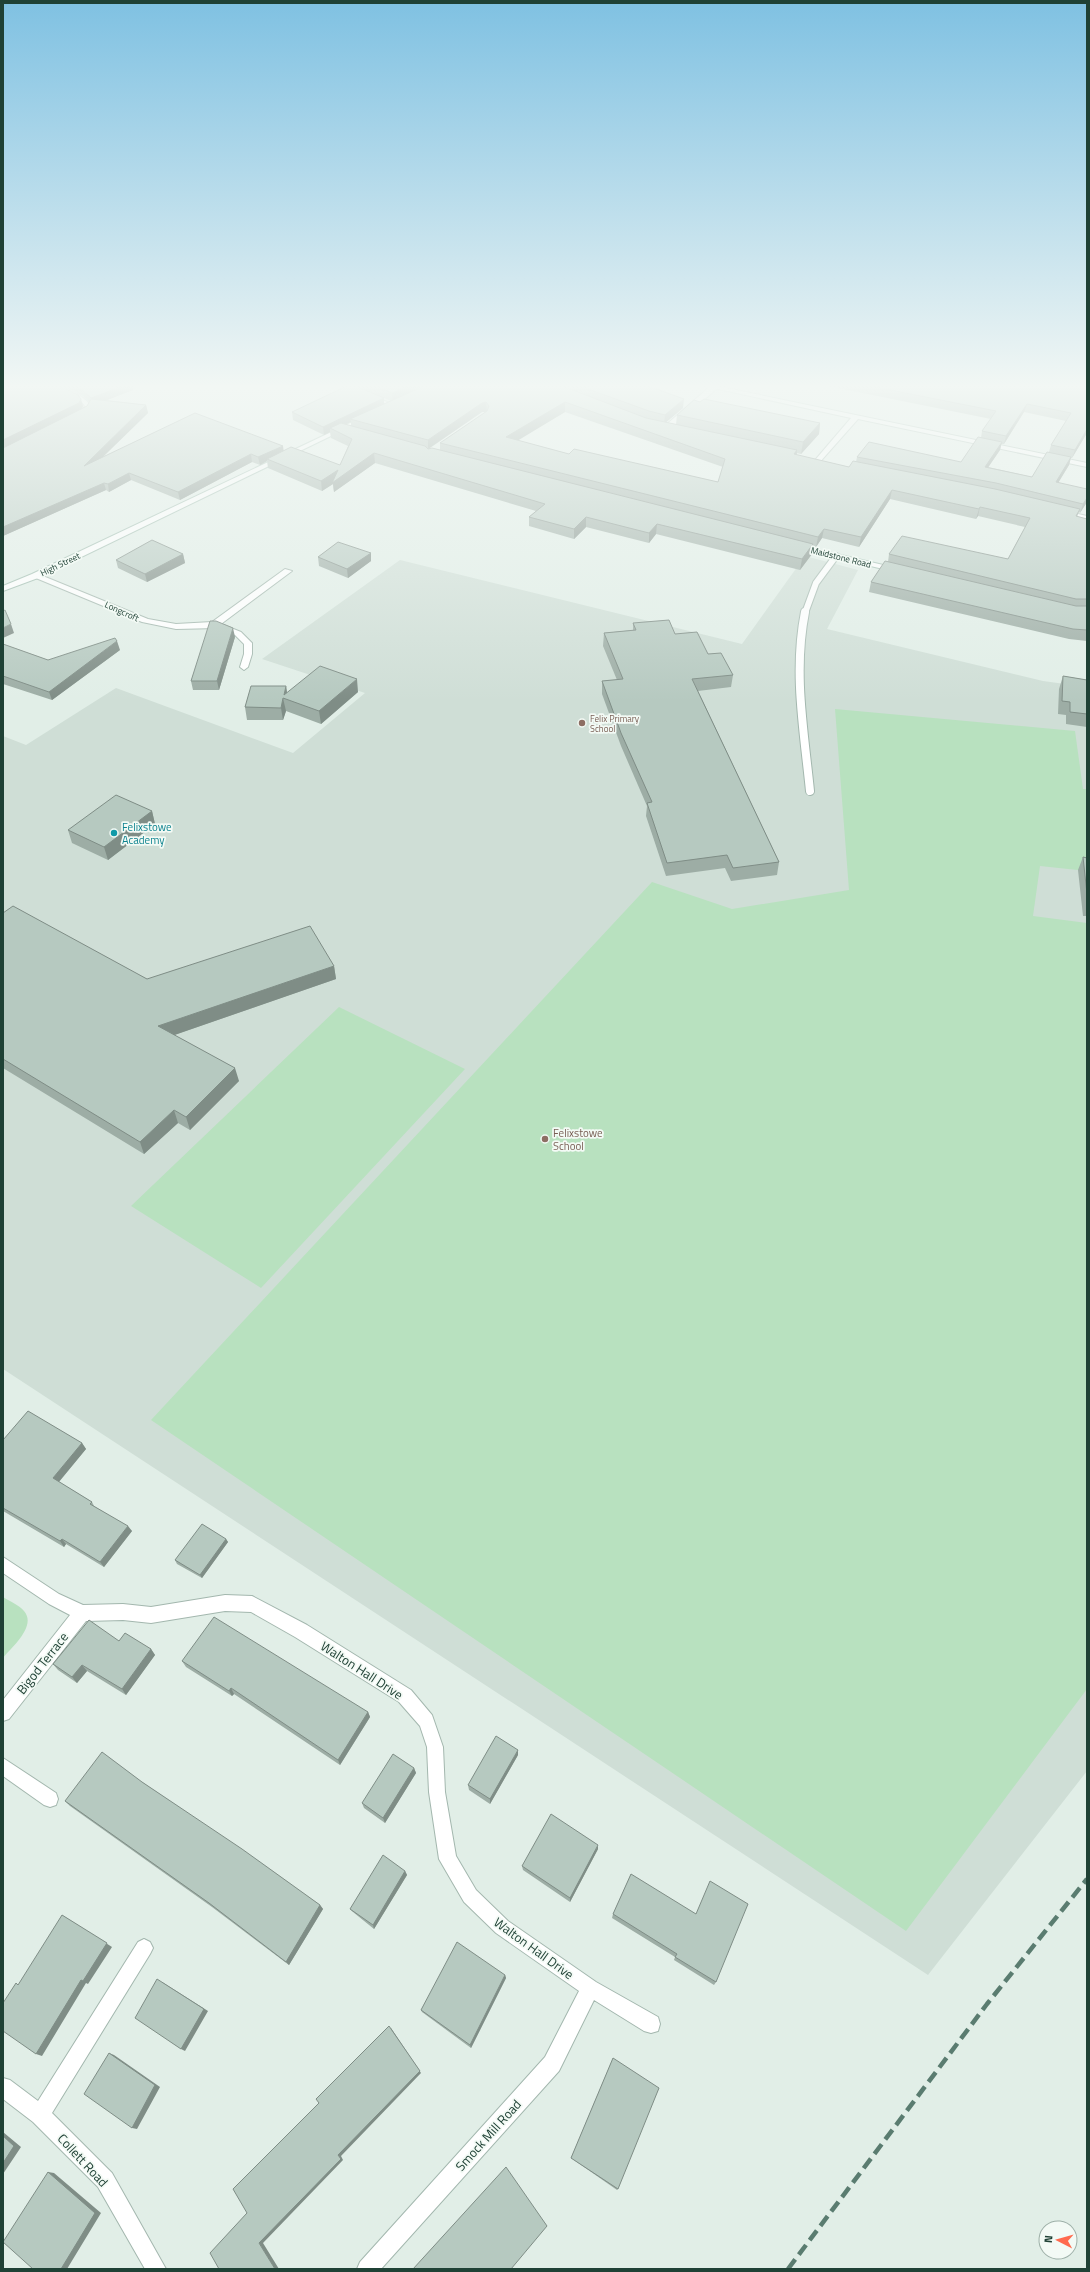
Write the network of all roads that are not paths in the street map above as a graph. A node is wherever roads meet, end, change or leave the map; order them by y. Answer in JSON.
{"nodes":[{"id":1,"x":214,"y":490,"type":"edge"},
{"id":2,"x":1058,"y":511,"type":"edge"},
{"id":3,"x":1087,"y":518,"type":"edge"},
{"id":4,"x":791,"y":545,"type":"edge"},
{"id":5,"x":836,"y":556,"type":"junction"},
{"id":6,"x":288,"y":571,"type":"dead end"},
{"id":7,"x":905,"y":572,"type":"edge"},
{"id":8,"x":35,"y":576,"type":"junction"},
{"id":9,"x":3,"y":589,"type":"edge"},
{"id":10,"x":214,"y":624,"type":"junction"},
{"id":11,"x":244,"y":667,"type":"dead end"},
{"id":12,"x":810,"y":791,"type":"dead end"},
{"id":13,"x":3,"y":1564,"type":"edge"},
{"id":14,"x":82,"y":1613,"type":"junction"},
{"id":15,"x":3,"y":1713,"type":"edge"},
{"id":16,"x":3,"y":1766,"type":"edge"},
{"id":17,"x":50,"y":1799,"type":"dead end"},
{"id":18,"x":144,"y":1948,"type":"dead end"},
{"id":19,"x":590,"y":1988,"type":"junction"},
{"id":20,"x":652,"y":2024,"type":"dead end"},
{"id":21,"x":3,"y":2087,"type":"edge"},
{"id":22,"x":40,"y":2115,"type":"junction"},
{"id":23,"x":156,"y":2269,"type":"edge"},
{"id":24,"x":367,"y":2269,"type":"edge"}],
"edges":[{"from":1,"to":8,"type":"street","name":"High Street"},
{"from":2,"to":3,"type":"street"},
{"from":4,"to":5,"type":"street","name":"Maidstone Road"},
{"from":5,"to":7,"type":"street","name":"Maidstone Road"},
{"from":5,"to":12,"type":"lane"},
{"from":6,"to":10,"type":"street"},
{"from":8,"to":9,"type":"street","name":"High Street"},
{"from":8,"to":10,"type":"street","name":"Longcroft"},
{"from":10,"to":11,"type":"street","name":"Longcroft"},
{"from":13,"to":14,"type":"street","name":"Walton Hall Drive"},
{"from":14,"to":15,"type":"street","name":"Bigod Terrace"},
{"from":14,"to":19,"type":"street","name":"Walton Hall Drive"},
{"from":16,"to":17,"type":"street"},
{"from":18,"to":22,"type":"street"},
{"from":19,"to":20,"type":"street","name":"Walton Hall Drive"},
{"from":19,"to":24,"type":"street","name":"Smock Mill Road"},
{"from":21,"to":22,"type":"street","name":"Collett Road"},
{"from":22,"to":23,"type":"street","name":"Collett Road"}]}
